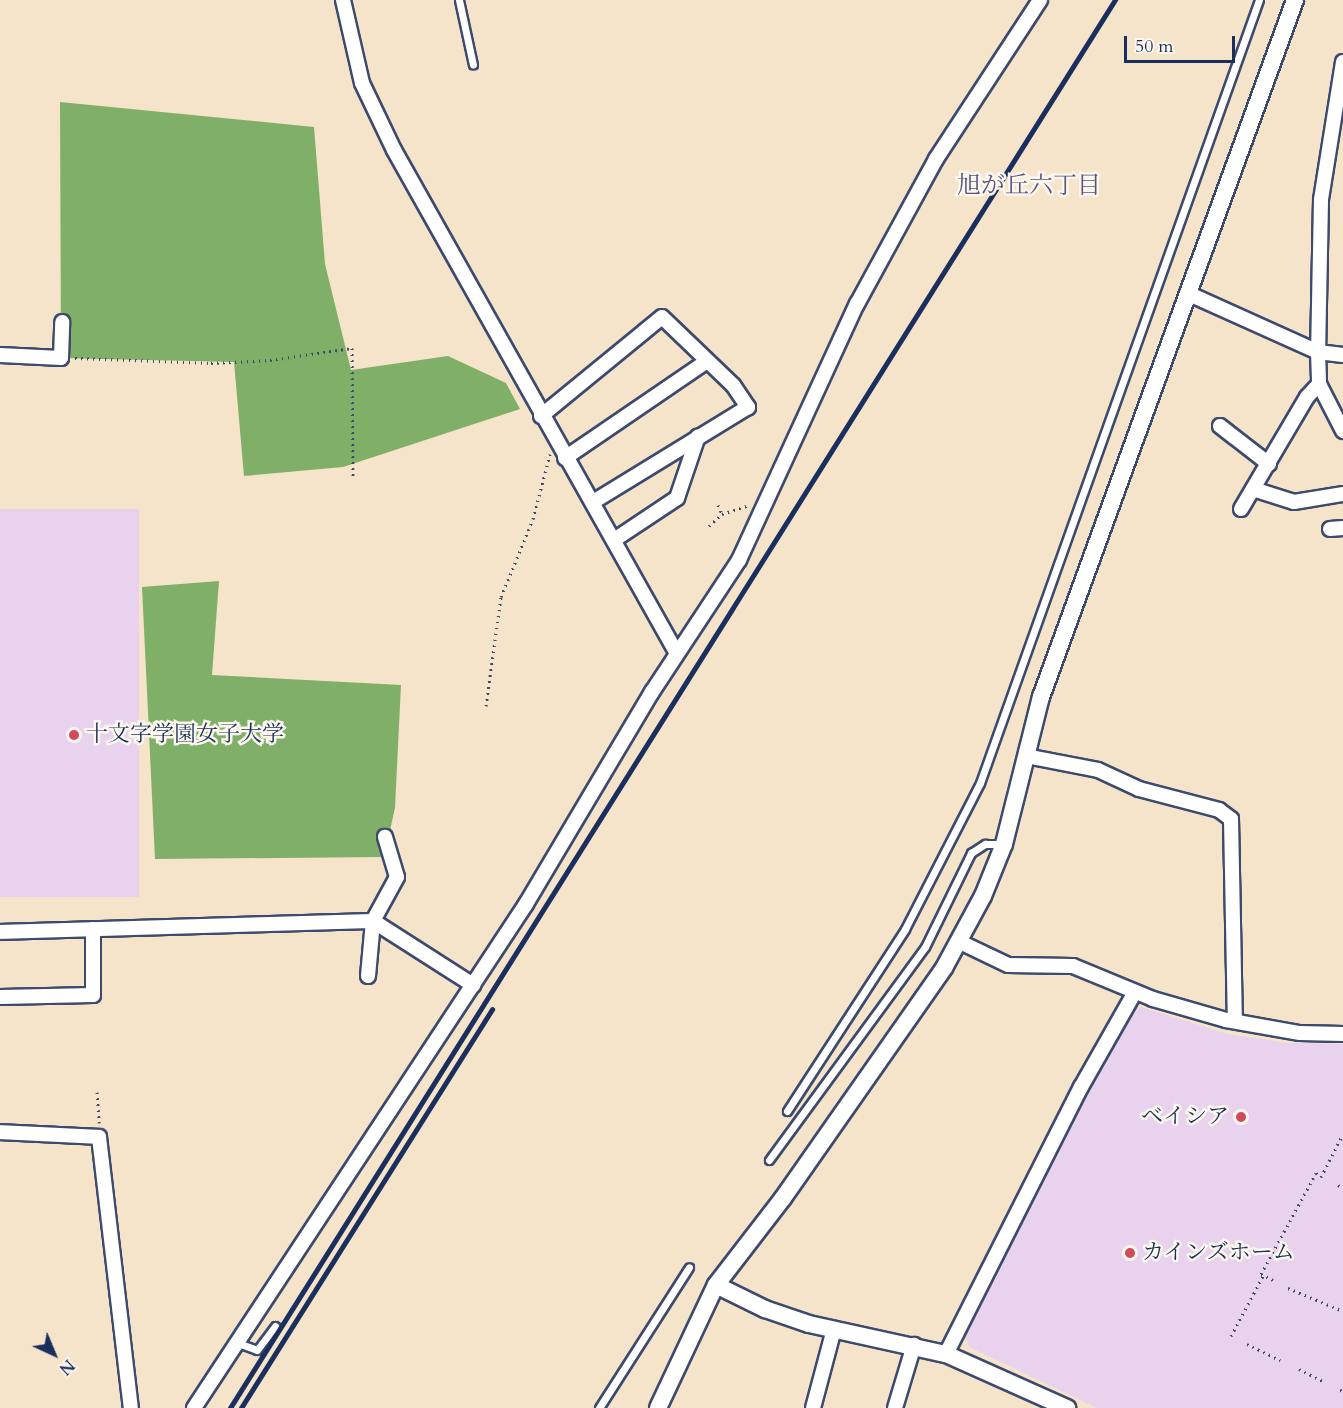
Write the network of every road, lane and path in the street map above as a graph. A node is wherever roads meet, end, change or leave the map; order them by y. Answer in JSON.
{"nodes":[{"id":1,"x":343,"y":0,"type":"edge"},
{"id":2,"x":459,"y":0,"type":"edge"},
{"id":3,"x":1040,"y":0,"type":"edge"},
{"id":4,"x":1259,"y":0,"type":"edge"},
{"id":5,"x":1295,"y":0,"type":"edge"},
{"id":6,"x":1343,"y":62,"type":"edge"},
{"id":7,"x":473,"y":65,"type":"dead end"},
{"id":8,"x":1186,"y":293,"type":"junction"},
{"id":9,"x":62,"y":322,"type":"dead end"},
{"id":10,"x":1318,"y":352,"type":"junction"},
{"id":11,"x":0,"y":355,"type":"edge"},
{"id":12,"x":1343,"y":355,"type":"edge"},
{"id":13,"x":61,"y":358,"type":"junction"},
{"id":14,"x":707,"y":361,"type":"junction"},
{"id":15,"x":1319,"y":384,"type":"junction"},
{"id":16,"x":542,"y":416,"type":"junction"},
{"id":17,"x":1220,"y":427,"type":"dead end"},
{"id":18,"x":1343,"y":432,"type":"edge"},
{"id":19,"x":698,"y":436,"type":"junction"},
{"id":20,"x":554,"y":439,"type":"junction"},
{"id":21,"x":565,"y":458,"type":"junction"},
{"id":22,"x":1269,"y":464,"type":"junction"},
{"id":23,"x":353,"y":477,"type":"dead end"},
{"id":24,"x":1253,"y":489,"type":"junction"},
{"id":25,"x":1343,"y":494,"type":"edge"},
{"id":26,"x":593,"y":502,"type":"junction"},
{"id":27,"x":752,"y":503,"type":"dead end"},
{"id":28,"x":718,"y":505,"type":"dead end"},
{"id":29,"x":1240,"y":509,"type":"dead end"},
{"id":30,"x":722,"y":514,"type":"junction"},
{"id":31,"x":709,"y":526,"type":"dead end"},
{"id":32,"x":614,"y":540,"type":"junction"},
{"id":33,"x":676,"y":652,"type":"junction"},
{"id":34,"x":486,"y":706,"type":"dead end"},
{"id":35,"x":1026,"y":756,"type":"junction"},
{"id":36,"x":385,"y":837,"type":"dead end"},
{"id":37,"x":1004,"y":844,"type":"junction"},
{"id":38,"x":373,"y":921,"type":"junction"},
{"id":39,"x":93,"y":929,"type":"junction"},
{"id":40,"x":0,"y":932,"type":"edge"},
{"id":41,"x":960,"y":942,"type":"junction"},
{"id":42,"x":368,"y":976,"type":"dead end"},
{"id":43,"x":473,"y":985,"type":"junction"},
{"id":44,"x":1135,"y":992,"type":"junction"},
{"id":45,"x":0,"y":998,"type":"edge"},
{"id":46,"x":1235,"y":1021,"type":"junction"},
{"id":47,"x":1343,"y":1034,"type":"edge"},
{"id":48,"x":97,"y":1092,"type":"dead end"},
{"id":49,"x":787,"y":1111,"type":"dead end"},
{"id":50,"x":0,"y":1132,"type":"edge"},
{"id":51,"x":1342,"y":1136,"type":"edge"},
{"id":52,"x":99,"y":1137,"type":"junction"},
{"id":53,"x":769,"y":1160,"type":"dead end"},
{"id":54,"x":1338,"y":1185,"type":"dead end"},
{"id":55,"x":1343,"y":1188,"type":"edge"},
{"id":56,"x":689,"y":1267,"type":"dead end"},
{"id":57,"x":1263,"y":1276,"type":"junction"},
{"id":58,"x":1273,"y":1280,"type":"dead end"},
{"id":59,"x":716,"y":1285,"type":"junction"},
{"id":60,"x":1288,"y":1288,"type":"dead end"},
{"id":61,"x":1343,"y":1311,"type":"edge"},
{"id":62,"x":275,"y":1326,"type":"dead end"},
{"id":63,"x":834,"y":1329,"type":"junction"},
{"id":64,"x":1231,"y":1336,"type":"dead end"},
{"id":65,"x":238,"y":1343,"type":"junction"},
{"id":66,"x":1247,"y":1344,"type":"dead end"},
{"id":67,"x":914,"y":1346,"type":"junction"},
{"id":68,"x":946,"y":1354,"type":"junction"},
{"id":69,"x":1280,"y":1359,"type":"dead end"},
{"id":70,"x":1299,"y":1369,"type":"dead end"},
{"id":71,"x":1325,"y":1382,"type":"dead end"},
{"id":72,"x":130,"y":1408,"type":"edge"},
{"id":73,"x":194,"y":1408,"type":"edge"},
{"id":74,"x":599,"y":1408,"type":"edge"},
{"id":75,"x":658,"y":1408,"type":"edge"},
{"id":76,"x":813,"y":1408,"type":"edge"},
{"id":77,"x":895,"y":1408,"type":"edge"},
{"id":78,"x":1067,"y":1408,"type":"edge"}],
"edges":[{"from":1,"to":16,"type":"street"},
{"from":2,"to":7,"type":"lane"},
{"from":3,"to":33,"type":"street"},
{"from":4,"to":49,"type":"lane"},
{"from":5,"to":8,"type":"street"},
{"from":6,"to":10,"type":"street"},
{"from":8,"to":10,"type":"street"},
{"from":8,"to":35,"type":"street"},
{"from":9,"to":13,"type":"street"},
{"from":10,"to":12,"type":"street"},
{"from":10,"to":15,"type":"street"},
{"from":11,"to":13,"type":"street"},
{"from":13,"to":23,"type":"path"},
{"from":14,"to":16,"type":"street"},
{"from":14,"to":19,"type":"street"},
{"from":14,"to":21,"type":"street"},
{"from":15,"to":18,"type":"street"},
{"from":15,"to":22,"type":"street"},
{"from":16,"to":20,"type":"street"},
{"from":17,"to":22,"type":"street"},
{"from":19,"to":26,"type":"street"},
{"from":19,"to":32,"type":"street"},
{"from":20,"to":21,"type":"street"},
{"from":20,"to":34,"type":"path"},
{"from":21,"to":26,"type":"street"},
{"from":22,"to":24,"type":"street"},
{"from":24,"to":25,"type":"street"},
{"from":24,"to":29,"type":"street"},
{"from":26,"to":32,"type":"street"},
{"from":27,"to":30,"type":"path"},
{"from":28,"to":30,"type":"path"},
{"from":30,"to":31,"type":"path"},
{"from":32,"to":33,"type":"street"},
{"from":33,"to":43,"type":"street"},
{"from":35,"to":37,"type":"street"},
{"from":35,"to":46,"type":"street"},
{"from":36,"to":38,"type":"street"},
{"from":37,"to":41,"type":"street"},
{"from":37,"to":53,"type":"lane"},
{"from":38,"to":39,"type":"street"},
{"from":38,"to":42,"type":"street"},
{"from":38,"to":43,"type":"street"},
{"from":39,"to":40,"type":"street"},
{"from":39,"to":45,"type":"street"},
{"from":41,"to":44,"type":"street"},
{"from":41,"to":59,"type":"street"},
{"from":43,"to":65,"type":"street"},
{"from":44,"to":46,"type":"street"},
{"from":44,"to":68,"type":"street"},
{"from":46,"to":47,"type":"street"},
{"from":48,"to":52,"type":"path"},
{"from":50,"to":52,"type":"street"},
{"from":51,"to":57,"type":"path"},
{"from":52,"to":72,"type":"street"},
{"from":54,"to":55,"type":"path"},
{"from":56,"to":74,"type":"lane"},
{"from":57,"to":58,"type":"path"},
{"from":57,"to":64,"type":"path"},
{"from":59,"to":63,"type":"street"},
{"from":59,"to":75,"type":"street"},
{"from":60,"to":61,"type":"path"},
{"from":62,"to":65,"type":"lane"},
{"from":63,"to":67,"type":"street"},
{"from":63,"to":76,"type":"street"},
{"from":65,"to":73,"type":"street"},
{"from":66,"to":69,"type":"path"},
{"from":67,"to":68,"type":"street"},
{"from":67,"to":77,"type":"street"},
{"from":68,"to":78,"type":"street"},
{"from":70,"to":71,"type":"path"}]}
